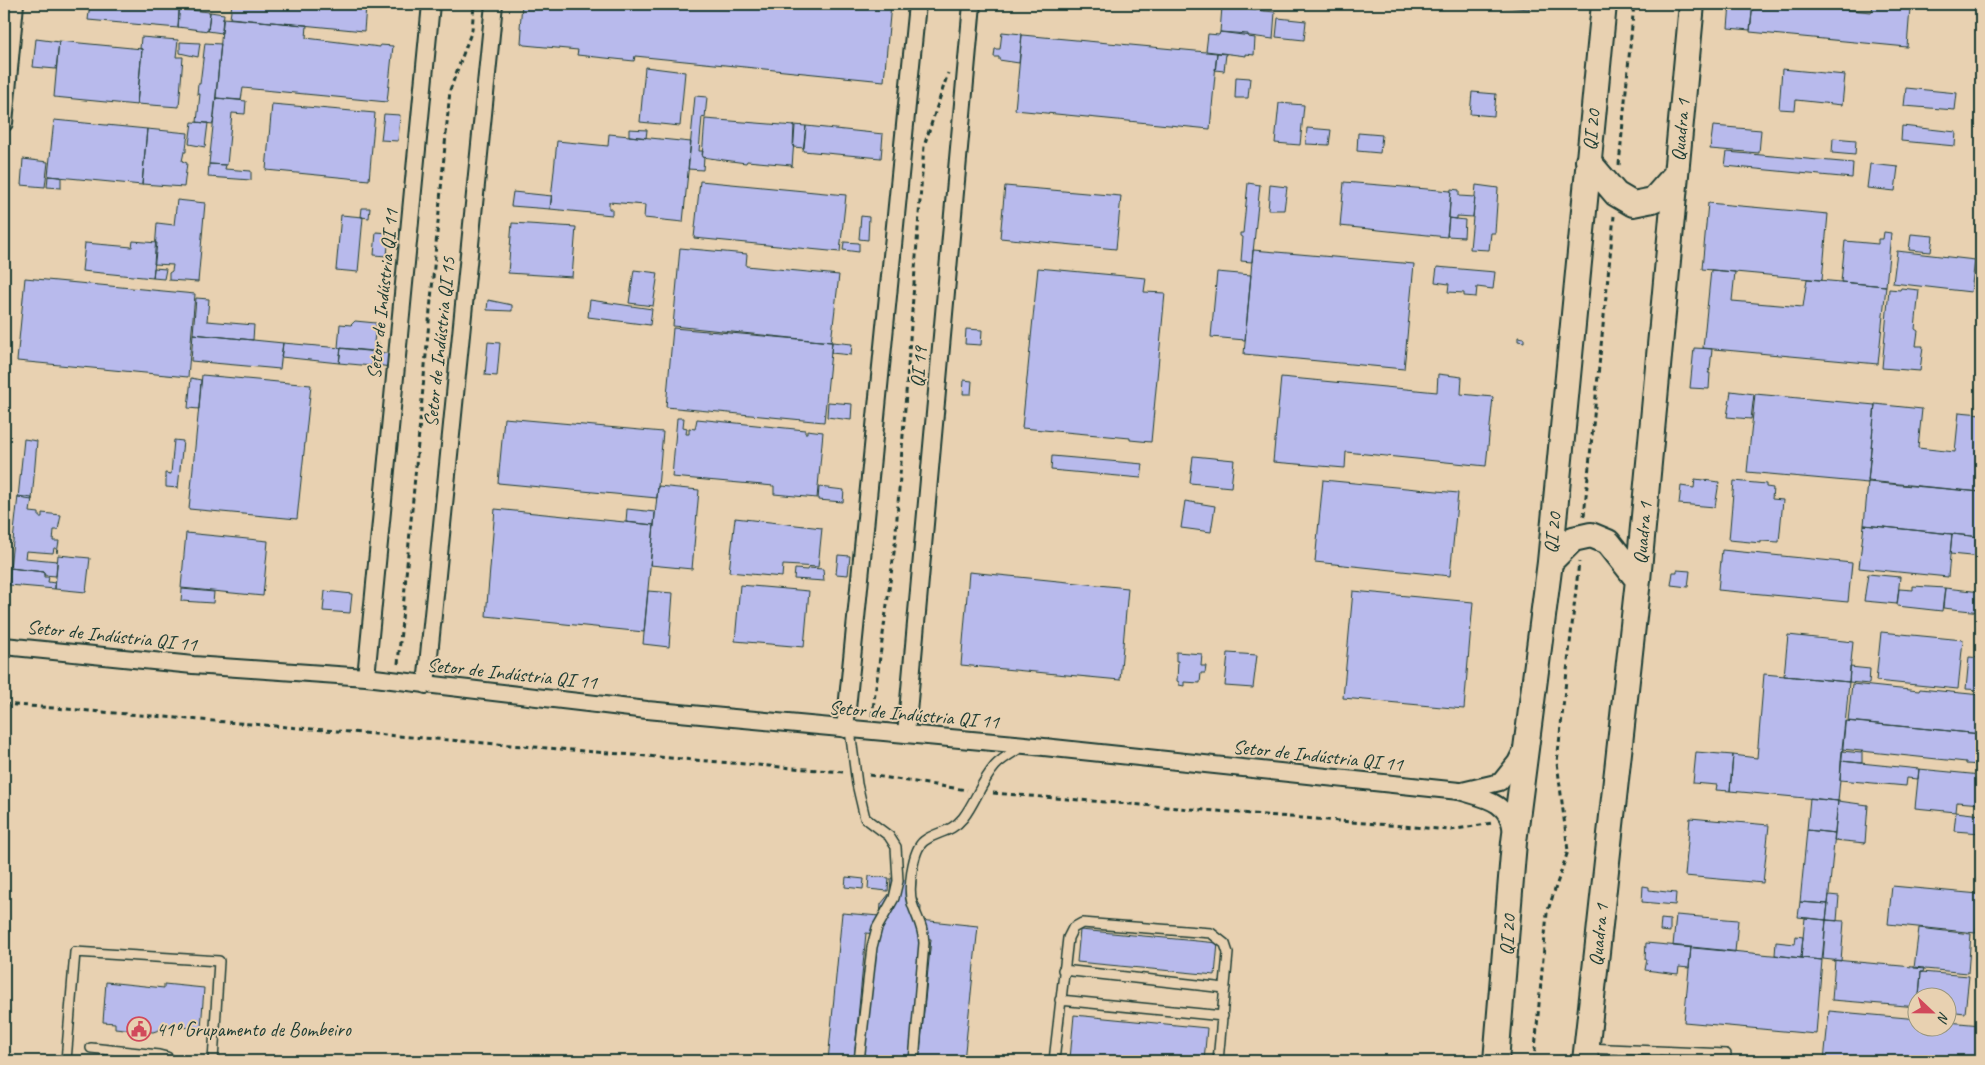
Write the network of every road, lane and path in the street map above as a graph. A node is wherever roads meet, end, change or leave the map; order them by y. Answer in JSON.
{"nodes":[{"id":1,"x":15,"y":4,"type":"edge"},
{"id":2,"x":432,"y":4,"type":"edge"},
{"id":3,"x":474,"y":4,"type":"edge"},
{"id":4,"x":494,"y":4,"type":"edge"},
{"id":5,"x":917,"y":4,"type":"edge"},
{"id":6,"x":972,"y":4,"type":"edge"},
{"id":7,"x":1604,"y":4,"type":"edge"},
{"id":8,"x":1692,"y":4,"type":"edge"},
{"id":9,"x":950,"y":68,"type":"dead end"},
{"id":10,"x":4,"y":123,"type":"edge"},
{"id":11,"x":1588,"y":161,"type":"junction"},
{"id":12,"x":1676,"y":174,"type":"junction"},
{"id":13,"x":1550,"y":562,"type":"junction"},
{"id":14,"x":1638,"y":580,"type":"junction"},
{"id":15,"x":4,"y":646,"type":"edge"},
{"id":16,"x":366,"y":677,"type":"junction"},
{"id":17,"x":396,"y":681,"type":"junction"},
{"id":18,"x":426,"y":685,"type":"junction"},
{"id":19,"x":4,"y":704,"type":"edge"},
{"id":20,"x":848,"y":729,"type":"junction"},
{"id":21,"x":869,"y":731,"type":"junction"},
{"id":22,"x":906,"y":734,"type":"junction"},
{"id":23,"x":1526,"y":743,"type":"junction"},
{"id":24,"x":1025,"y":745,"type":"junction"},
{"id":25,"x":856,"y":773,"type":"junction"},
{"id":26,"x":1460,"y":791,"type":"junction"},
{"id":27,"x":977,"y":792,"type":"junction"},
{"id":28,"x":1512,"y":831,"type":"junction"},
{"id":29,"x":1063,"y":970,"type":"junction"},
{"id":30,"x":1225,"y":988,"type":"junction"},
{"id":31,"x":1060,"y":1000,"type":"junction"},
{"id":32,"x":1222,"y":1016,"type":"junction"},
{"id":33,"x":91,"y":1048,"type":"dead end"},
{"id":34,"x":1585,"y":1054,"type":"edge"},
{"id":35,"x":1726,"y":1054,"type":"dead end"},
{"id":36,"x":66,"y":1061,"type":"edge"},
{"id":37,"x":172,"y":1061,"type":"edge"},
{"id":38,"x":213,"y":1061,"type":"edge"},
{"id":39,"x":859,"y":1061,"type":"edge"},
{"id":40,"x":914,"y":1061,"type":"edge"},
{"id":41,"x":1054,"y":1061,"type":"edge"},
{"id":42,"x":1218,"y":1061,"type":"edge"},
{"id":43,"x":1496,"y":1061,"type":"edge"}],
"edges":[{"from":1,"to":10,"type":"street"},
{"from":2,"to":16,"type":"street","name":"Setor de Indústria QI 11"},
{"from":3,"to":17,"type":"path"},
{"from":4,"to":18,"type":"street","name":"Setor de Indústria QI 15"},
{"from":5,"to":20,"type":"street"},
{"from":6,"to":22,"type":"street","name":"QI 19"},
{"from":7,"to":11,"type":"street","name":"QI 20"},
{"from":8,"to":12,"type":"street","name":"Quadra 1"},
{"from":9,"to":21,"type":"path"},
{"from":11,"to":12,"type":"street"},
{"from":11,"to":13,"type":"street","name":"QI 20"},
{"from":12,"to":14,"type":"street","name":"Quadra 1"},
{"from":13,"to":14,"type":"street"},
{"from":13,"to":23,"type":"street","name":"QI 20"},
{"from":14,"to":34,"type":"street","name":"Quadra 1"},
{"from":15,"to":16,"type":"street","name":"Setor de Indústria QI 11"},
{"from":16,"to":17,"type":"street","name":"Setor de Indústria QI 11"},
{"from":17,"to":18,"type":"street","name":"Setor de Indústria QI 11"},
{"from":18,"to":20,"type":"street","name":"Setor de Indústria QI 11"},
{"from":19,"to":25,"type":"path"},
{"from":20,"to":21,"type":"street","name":"Setor de Indústria QI 11"},
{"from":20,"to":25,"type":"lane"},
{"from":21,"to":22,"type":"street","name":"Setor de Indústria QI 11"},
{"from":22,"to":24,"type":"street","name":"Setor de Indústria QI 11"},
{"from":23,"to":26,"type":"street"},
{"from":23,"to":28,"type":"street","name":"QI 20"},
{"from":24,"to":26,"type":"street","name":"Setor de Indústria QI 11"},
{"from":24,"to":27,"type":"lane"},
{"from":25,"to":27,"type":"path"},
{"from":25,"to":39,"type":"lane"},
{"from":26,"to":28,"type":"street"},
{"from":27,"to":28,"type":"path"},
{"from":27,"to":40,"type":"lane"},
{"from":28,"to":43,"type":"street","name":"QI 20"},
{"from":29,"to":30,"type":"lane"},
{"from":29,"to":30,"type":"lane"},
{"from":29,"to":31,"type":"lane"},
{"from":30,"to":32,"type":"lane"},
{"from":31,"to":32,"type":"lane"},
{"from":31,"to":41,"type":"lane"},
{"from":32,"to":42,"type":"lane"},
{"from":33,"to":37,"type":"lane"},
{"from":34,"to":35,"type":"lane"},
{"from":36,"to":38,"type":"lane"}]}
